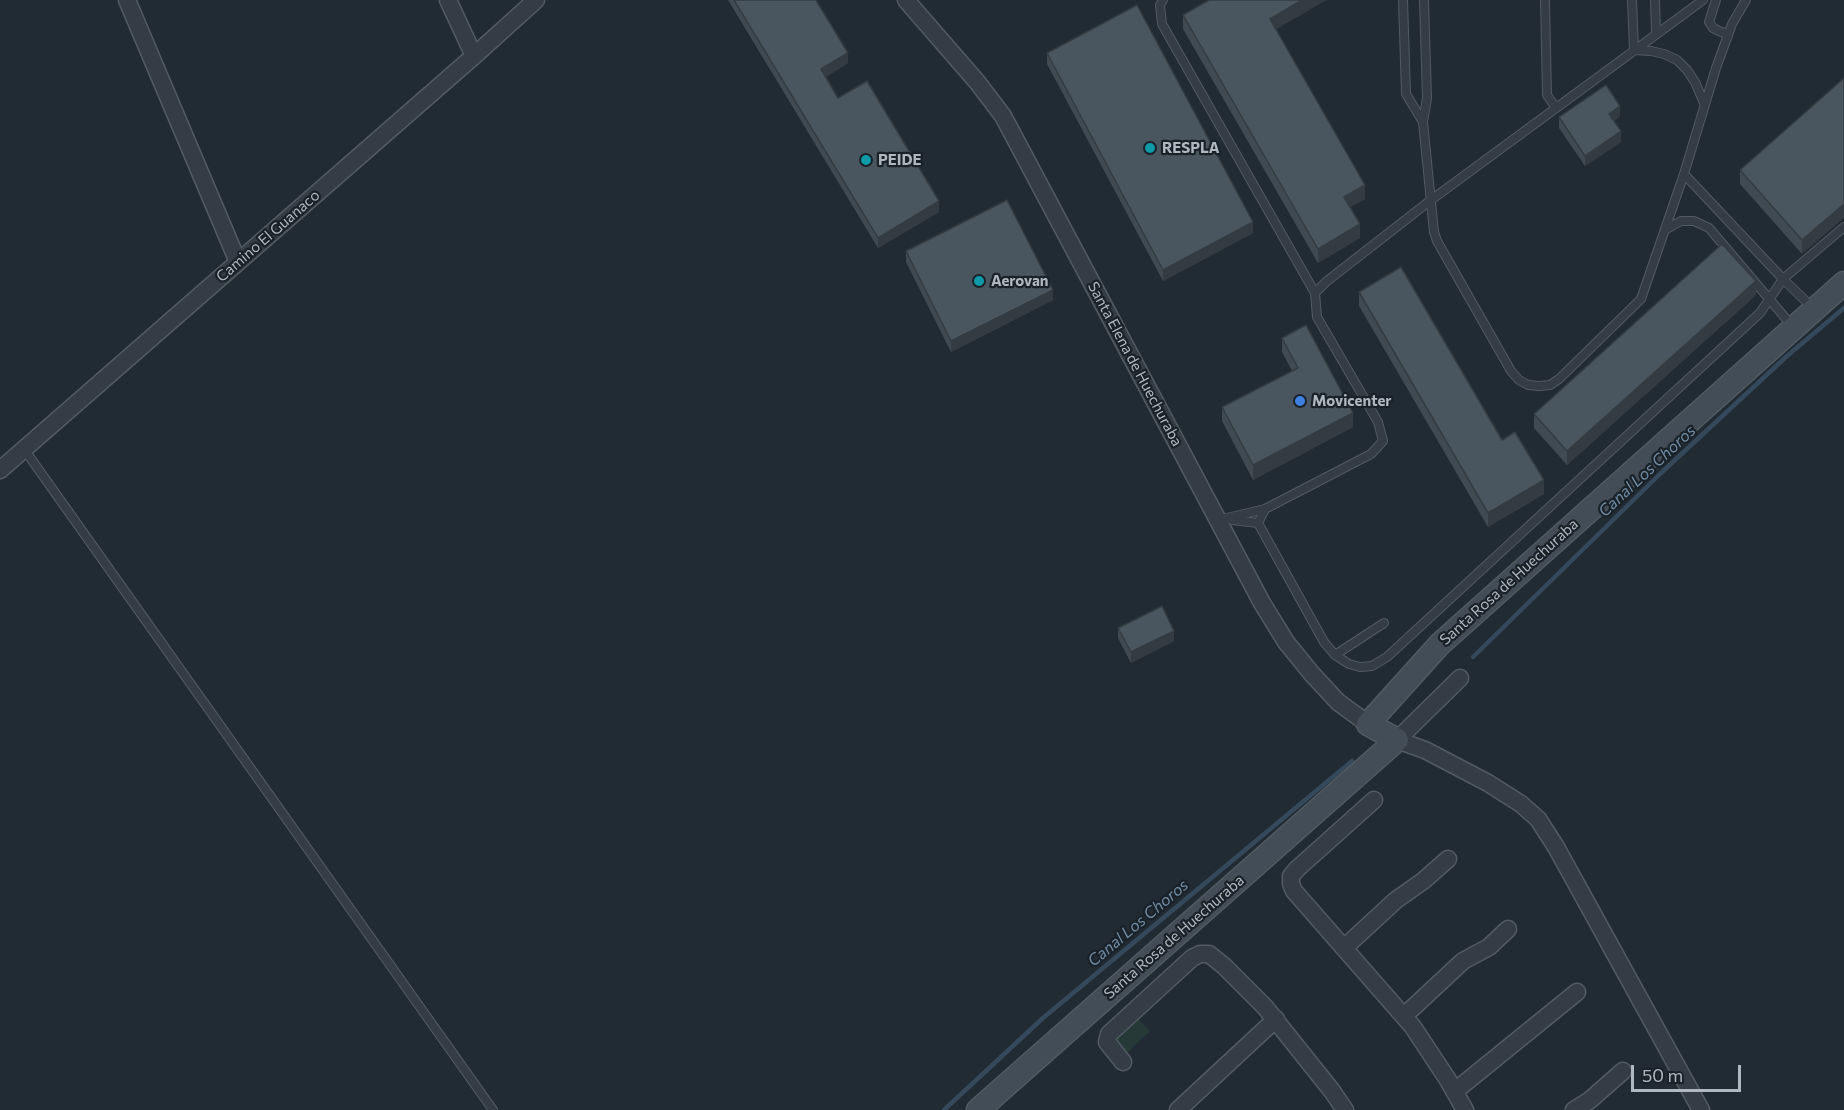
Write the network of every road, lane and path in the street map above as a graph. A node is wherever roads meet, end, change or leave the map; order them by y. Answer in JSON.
{"nodes":[{"id":1,"x":127,"y":0,"type":"edge"},
{"id":2,"x":448,"y":0,"type":"edge"},
{"id":3,"x":536,"y":0,"type":"edge"},
{"id":4,"x":906,"y":0,"type":"edge"},
{"id":5,"x":1163,"y":0,"type":"edge"},
{"id":6,"x":1403,"y":0,"type":"edge"},
{"id":7,"x":1424,"y":0,"type":"edge"},
{"id":8,"x":1545,"y":0,"type":"edge"},
{"id":9,"x":1632,"y":0,"type":"edge"},
{"id":10,"x":1655,"y":0,"type":"edge"},
{"id":11,"x":1703,"y":0,"type":"edge"},
{"id":12,"x":1716,"y":0,"type":"edge"},
{"id":13,"x":1746,"y":0,"type":"edge"},
{"id":14,"x":1656,"y":33,"type":"junction"},
{"id":15,"x":1728,"y":36,"type":"junction"},
{"id":16,"x":1634,"y":50,"type":"junction"},
{"id":17,"x":474,"y":56,"type":"junction"},
{"id":18,"x":1704,"y":104,"type":"junction"},
{"id":19,"x":1556,"y":108,"type":"junction"},
{"id":20,"x":1423,"y":122,"type":"junction"},
{"id":21,"x":1684,"y":174,"type":"junction"},
{"id":22,"x":1431,"y":200,"type":"junction"},
{"id":23,"x":1844,"y":227,"type":"edge"},
{"id":24,"x":1665,"y":230,"type":"junction"},
{"id":25,"x":238,"y":262,"type":"junction"},
{"id":26,"x":1783,"y":279,"type":"junction"},
{"id":27,"x":1844,"y":283,"type":"edge"},
{"id":28,"x":1315,"y":293,"type":"junction"},
{"id":29,"x":1769,"y":298,"type":"junction"},
{"id":30,"x":1814,"y":309,"type":"junction"},
{"id":31,"x":1793,"y":327,"type":"junction"},
{"id":32,"x":24,"y":449,"type":"junction"},
{"id":33,"x":0,"y":470,"type":"edge"},
{"id":34,"x":1265,"y":509,"type":"junction"},
{"id":35,"x":1219,"y":521,"type":"junction"},
{"id":36,"x":1258,"y":523,"type":"junction"},
{"id":37,"x":1384,"y":623,"type":"dead end"},
{"id":38,"x":1335,"y":655,"type":"junction"},
{"id":39,"x":1460,"y":678,"type":"dead end"},
{"id":40,"x":1368,"y":724,"type":"junction"},
{"id":41,"x":1397,"y":740,"type":"junction"},
{"id":42,"x":1374,"y":800,"type":"dead end"},
{"id":43,"x":1448,"y":859,"type":"dead end"},
{"id":44,"x":1508,"y":929,"type":"dead end"},
{"id":45,"x":1345,"y":947,"type":"junction"},
{"id":46,"x":1577,"y":992,"type":"dead end"},
{"id":47,"x":1404,"y":1016,"type":"junction"},
{"id":48,"x":1276,"y":1019,"type":"junction"},
{"id":49,"x":1123,"y":1062,"type":"dead end"},
{"id":50,"x":1623,"y":1071,"type":"dead end"},
{"id":51,"x":1455,"y":1091,"type":"junction"},
{"id":52,"x":1340,"y":1108,"type":"edge"},
{"id":53,"x":494,"y":1110,"type":"edge"},
{"id":54,"x":978,"y":1110,"type":"edge"},
{"id":55,"x":1178,"y":1110,"type":"edge"},
{"id":56,"x":1465,"y":1110,"type":"edge"},
{"id":57,"x":1574,"y":1110,"type":"edge"},
{"id":58,"x":1701,"y":1110,"type":"edge"}],
"edges":[{"from":1,"to":25,"type":"street"},
{"from":2,"to":17,"type":"street"},
{"from":3,"to":17,"type":"street","name":"Camino El Guanaco"},
{"from":4,"to":35,"type":"street","name":"Santa Elena de Huechuraba"},
{"from":5,"to":28,"type":"lane"},
{"from":6,"to":20,"type":"lane"},
{"from":7,"to":20,"type":"lane"},
{"from":8,"to":19,"type":"lane"},
{"from":9,"to":16,"type":"lane"},
{"from":10,"to":14,"type":"lane"},
{"from":11,"to":14,"type":"lane"},
{"from":12,"to":15,"type":"lane"},
{"from":13,"to":15,"type":"lane"},
{"from":14,"to":16,"type":"lane"},
{"from":15,"to":18,"type":"lane"},
{"from":16,"to":18,"type":"lane"},
{"from":16,"to":19,"type":"lane"},
{"from":17,"to":25,"type":"street","name":"Camino El Guanaco"},
{"from":18,"to":21,"type":"lane"},
{"from":19,"to":22,"type":"lane"},
{"from":20,"to":22,"type":"lane"},
{"from":21,"to":24,"type":"lane"},
{"from":21,"to":26,"type":"lane"},
{"from":22,"to":24,"type":"lane"},
{"from":22,"to":28,"type":"lane"},
{"from":23,"to":26,"type":"lane"},
{"from":24,"to":29,"type":"lane"},
{"from":25,"to":32,"type":"street","name":"Camino El Guanaco"},
{"from":26,"to":29,"type":"lane"},
{"from":26,"to":30,"type":"lane"},
{"from":27,"to":30,"type":"street","name":"Santa Rosa de Huechuraba"},
{"from":28,"to":34,"type":"lane"},
{"from":29,"to":31,"type":"lane"},
{"from":29,"to":38,"type":"lane"},
{"from":30,"to":31,"type":"street","name":"Santa Rosa de Huechuraba"},
{"from":31,"to":40,"type":"street","name":"Santa Rosa de Huechuraba"},
{"from":32,"to":33,"type":"street","name":"Camino El Guanaco"},
{"from":32,"to":53,"type":"lane"},
{"from":34,"to":35,"type":"lane"},
{"from":34,"to":36,"type":"lane"},
{"from":35,"to":36,"type":"lane"},
{"from":35,"to":40,"type":"street","name":"Santa Elena de Huechuraba"},
{"from":36,"to":38,"type":"lane"},
{"from":37,"to":38,"type":"lane"},
{"from":39,"to":41,"type":"street","name":"Santa Rosa de Huechuraba"},
{"from":40,"to":41,"type":"street"},
{"from":41,"to":54,"type":"street","name":"Santa Rosa de Huechuraba"},
{"from":41,"to":58,"type":"street"},
{"from":42,"to":45,"type":"street"},
{"from":43,"to":45,"type":"street"},
{"from":44,"to":47,"type":"street"},
{"from":45,"to":47,"type":"street"},
{"from":46,"to":51,"type":"street"},
{"from":47,"to":51,"type":"street"},
{"from":48,"to":49,"type":"street"},
{"from":48,"to":52,"type":"street"},
{"from":48,"to":55,"type":"street"},
{"from":50,"to":57,"type":"street"},
{"from":51,"to":56,"type":"street"}]}
